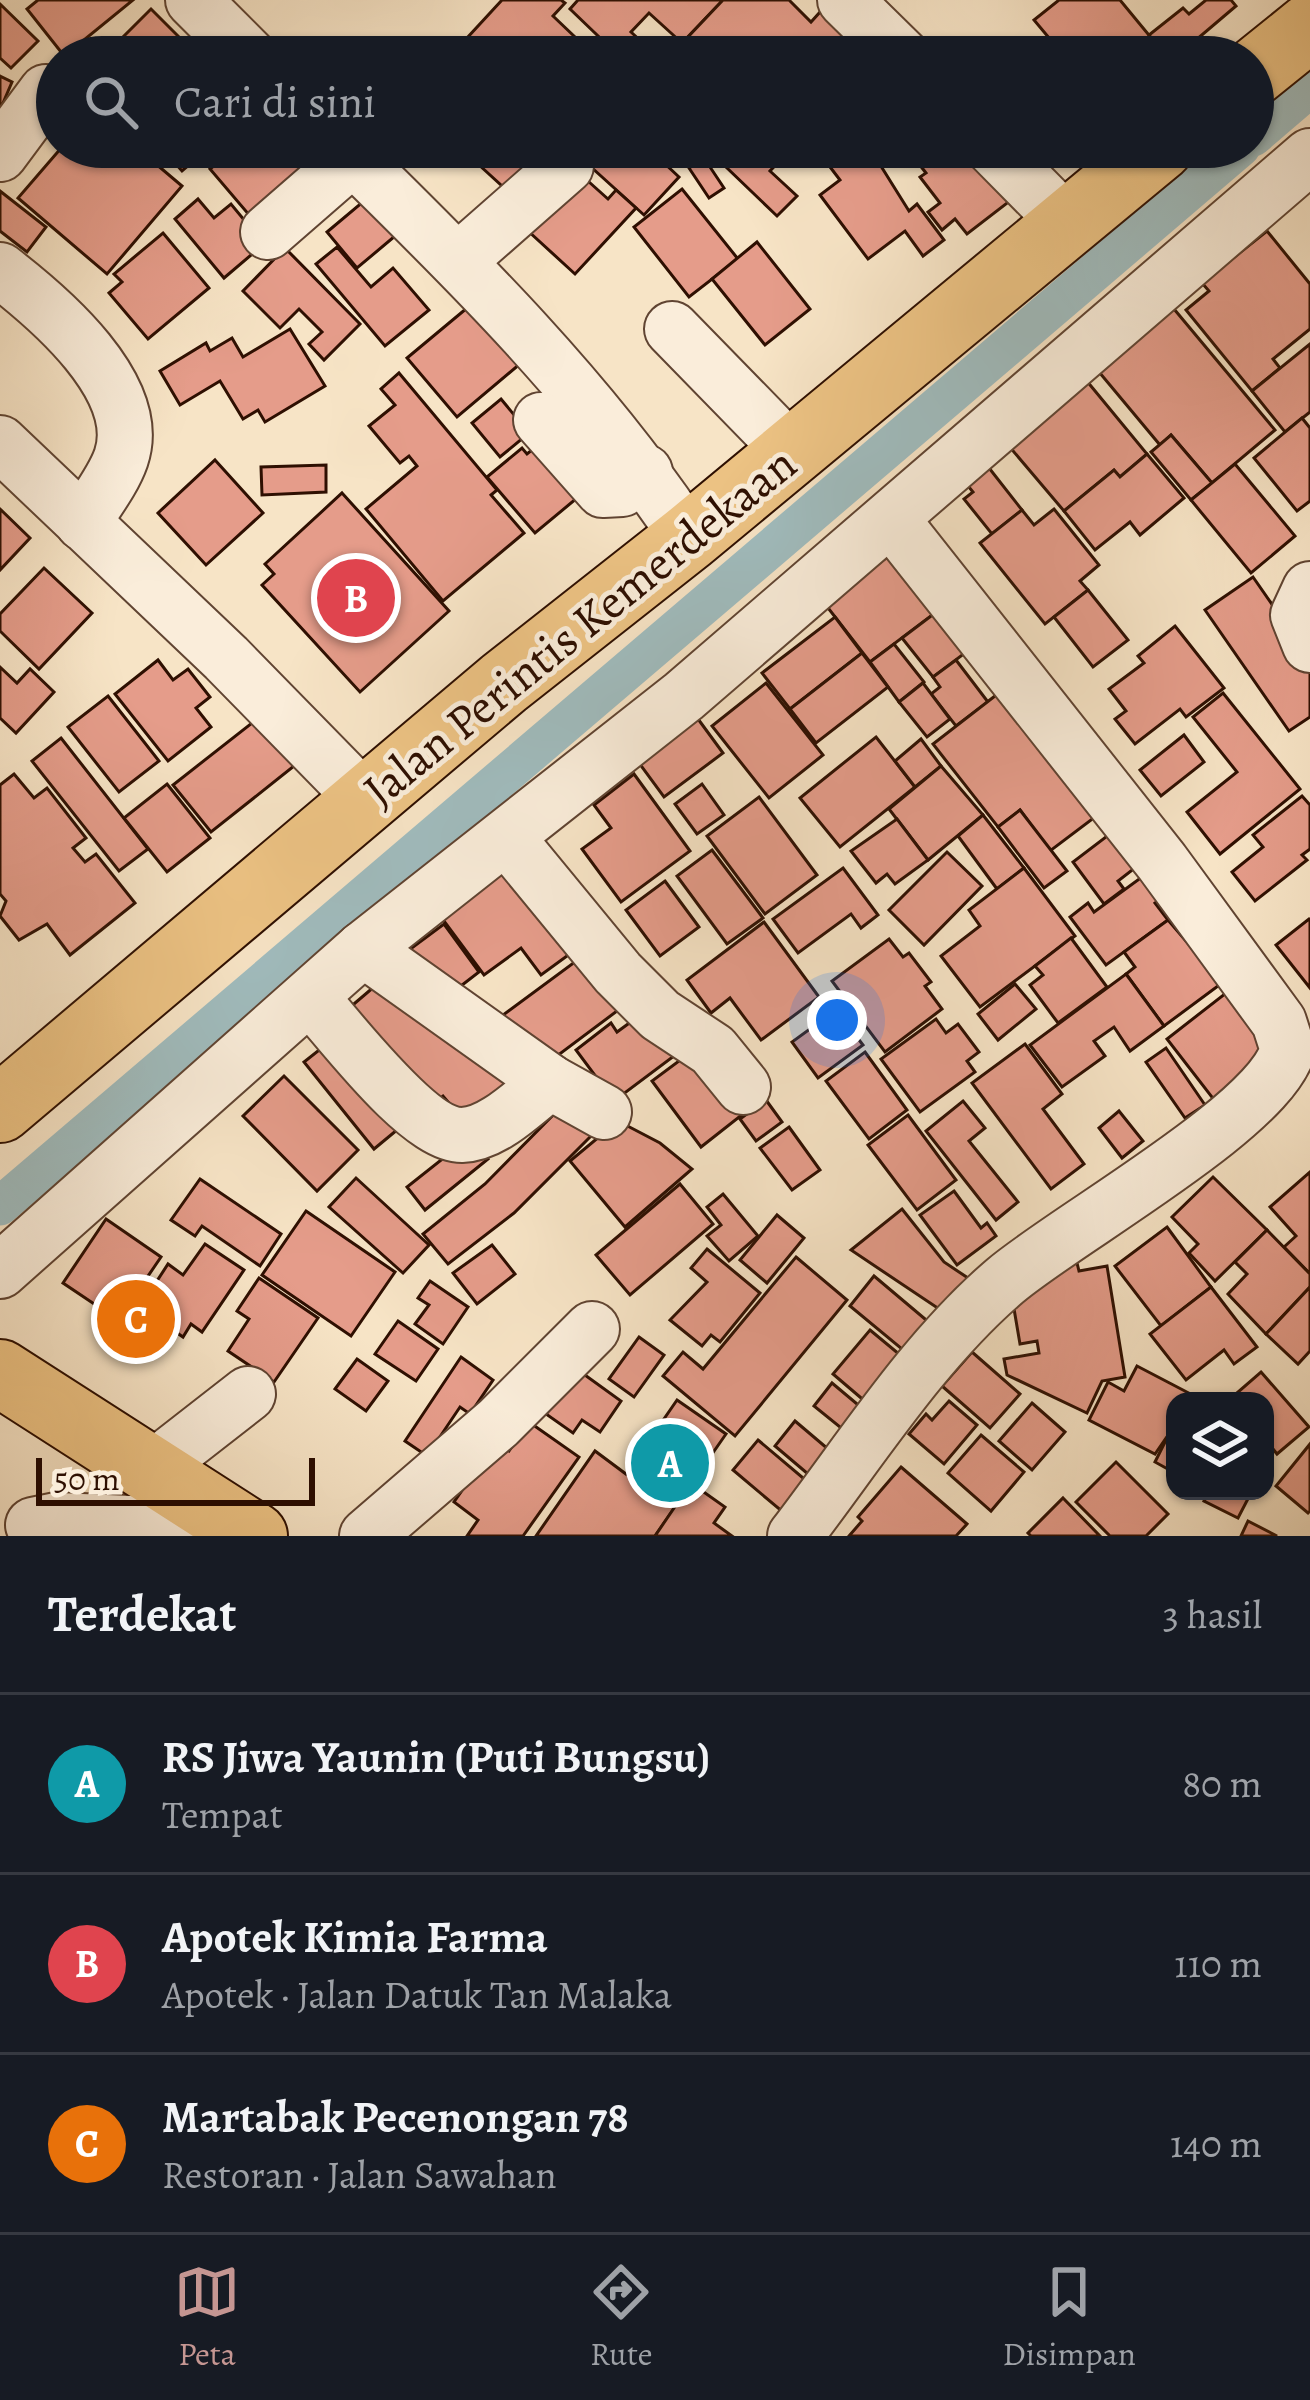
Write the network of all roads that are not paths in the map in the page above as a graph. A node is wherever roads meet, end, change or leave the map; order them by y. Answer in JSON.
{"nodes":[{"id":1,"x":845,"y":0,"type":"edge"},
{"id":2,"x":1310,"y":27,"type":"edge"},
{"id":3,"x":882,"y":36,"type":"edge"},
{"id":4,"x":1274,"y":56,"type":"edge"},
{"id":5,"x":36,"y":105,"type":"edge"},
{"id":6,"x":0,"y":154,"type":"edge"},
{"id":7,"x":1310,"y":156,"type":"edge"},
{"id":8,"x":331,"y":168,"type":"edge"},
{"id":9,"x":363,"y":168,"type":"edge"},
{"id":10,"x":564,"y":168,"type":"edge"},
{"id":11,"x":1012,"y":168,"type":"edge"},
{"id":12,"x":1134,"y":168,"type":"edge"},
{"id":13,"x":1066,"y":223,"type":"junction"},
{"id":14,"x":268,"y":232,"type":"dead end"},
{"id":15,"x":458,"y":261,"type":"junction"},
{"id":16,"x":0,"y":270,"type":"edge"},
{"id":17,"x":672,"y":329,"type":"dead end"},
{"id":18,"x":541,"y":421,"type":"dead end"},
{"id":19,"x":0,"y":443,"type":"edge"},
{"id":20,"x":792,"y":452,"type":"junction"},
{"id":21,"x":645,"y":472,"type":"junction"},
{"id":22,"x":892,"y":520,"type":"junction"},
{"id":23,"x":82,"y":523,"type":"junction"},
{"id":24,"x":688,"y":538,"type":"junction"},
{"id":25,"x":1310,"y":589,"type":"edge"},
{"id":26,"x":1310,"y":645,"type":"edge"},
{"id":27,"x":365,"y":800,"type":"junction"},
{"id":28,"x":507,"y":838,"type":"junction"},
{"id":29,"x":363,"y":949,"type":"junction"},
{"id":30,"x":310,"y":998,"type":"junction"},
{"id":31,"x":550,"y":1082,"type":"junction"},
{"id":32,"x":743,"y":1087,"type":"dead end"},
{"id":33,"x":0,"y":1109,"type":"edge"},
{"id":34,"x":604,"y":1112,"type":"dead end"},
{"id":35,"x":0,"y":1270,"type":"edge"},
{"id":36,"x":592,"y":1329,"type":"dead end"},
{"id":37,"x":0,"y":1373,"type":"edge"},
{"id":38,"x":248,"y":1394,"type":"dead end"},
{"id":39,"x":148,"y":1472,"type":"junction"},
{"id":40,"x":33,"y":1525,"type":"dead end"},
{"id":41,"x":238,"y":1526,"type":"edge"},
{"id":42,"x":367,"y":1536,"type":"edge"},
{"id":43,"x":795,"y":1536,"type":"edge"}],
"edges":[{"from":1,"to":3,"type":"street"},
{"from":2,"to":4,"type":"main road"},
{"from":5,"to":6,"type":"street"},
{"from":7,"to":22,"type":"street"},
{"from":8,"to":14,"type":"street"},
{"from":9,"to":15,"type":"street"},
{"from":10,"to":15,"type":"street"},
{"from":11,"to":13,"type":"street"},
{"from":12,"to":13,"type":"main road","name":"Jalan Perintis Kemerdekaan"},
{"from":13,"to":20,"type":"main road","name":"Jalan Perintis Kemerdekaan"},
{"from":15,"to":21,"type":"street"},
{"from":16,"to":23,"type":"street"},
{"from":17,"to":20,"type":"street"},
{"from":18,"to":21,"type":"street"},
{"from":19,"to":23,"type":"street"},
{"from":20,"to":24,"type":"main road","name":"Jalan Perintis Kemerdekaan"},
{"from":21,"to":24,"type":"street"},
{"from":22,"to":28,"type":"street"},
{"from":22,"to":43,"type":"street"},
{"from":23,"to":27,"type":"street"},
{"from":24,"to":27,"type":"main road","name":"Jalan Perintis Kemerdekaan"},
{"from":25,"to":26,"type":"street"},
{"from":27,"to":33,"type":"main road","name":"Jalan Perintis Kemerdekaan"},
{"from":28,"to":29,"type":"street"},
{"from":28,"to":32,"type":"street"},
{"from":29,"to":30,"type":"street"},
{"from":29,"to":31,"type":"street"},
{"from":30,"to":31,"type":"street"},
{"from":30,"to":35,"type":"street"},
{"from":31,"to":34,"type":"street"},
{"from":36,"to":42,"type":"street"},
{"from":37,"to":39,"type":"main road"},
{"from":38,"to":39,"type":"street"},
{"from":39,"to":41,"type":"main road"},
{"from":40,"to":41,"type":"street"}]}
